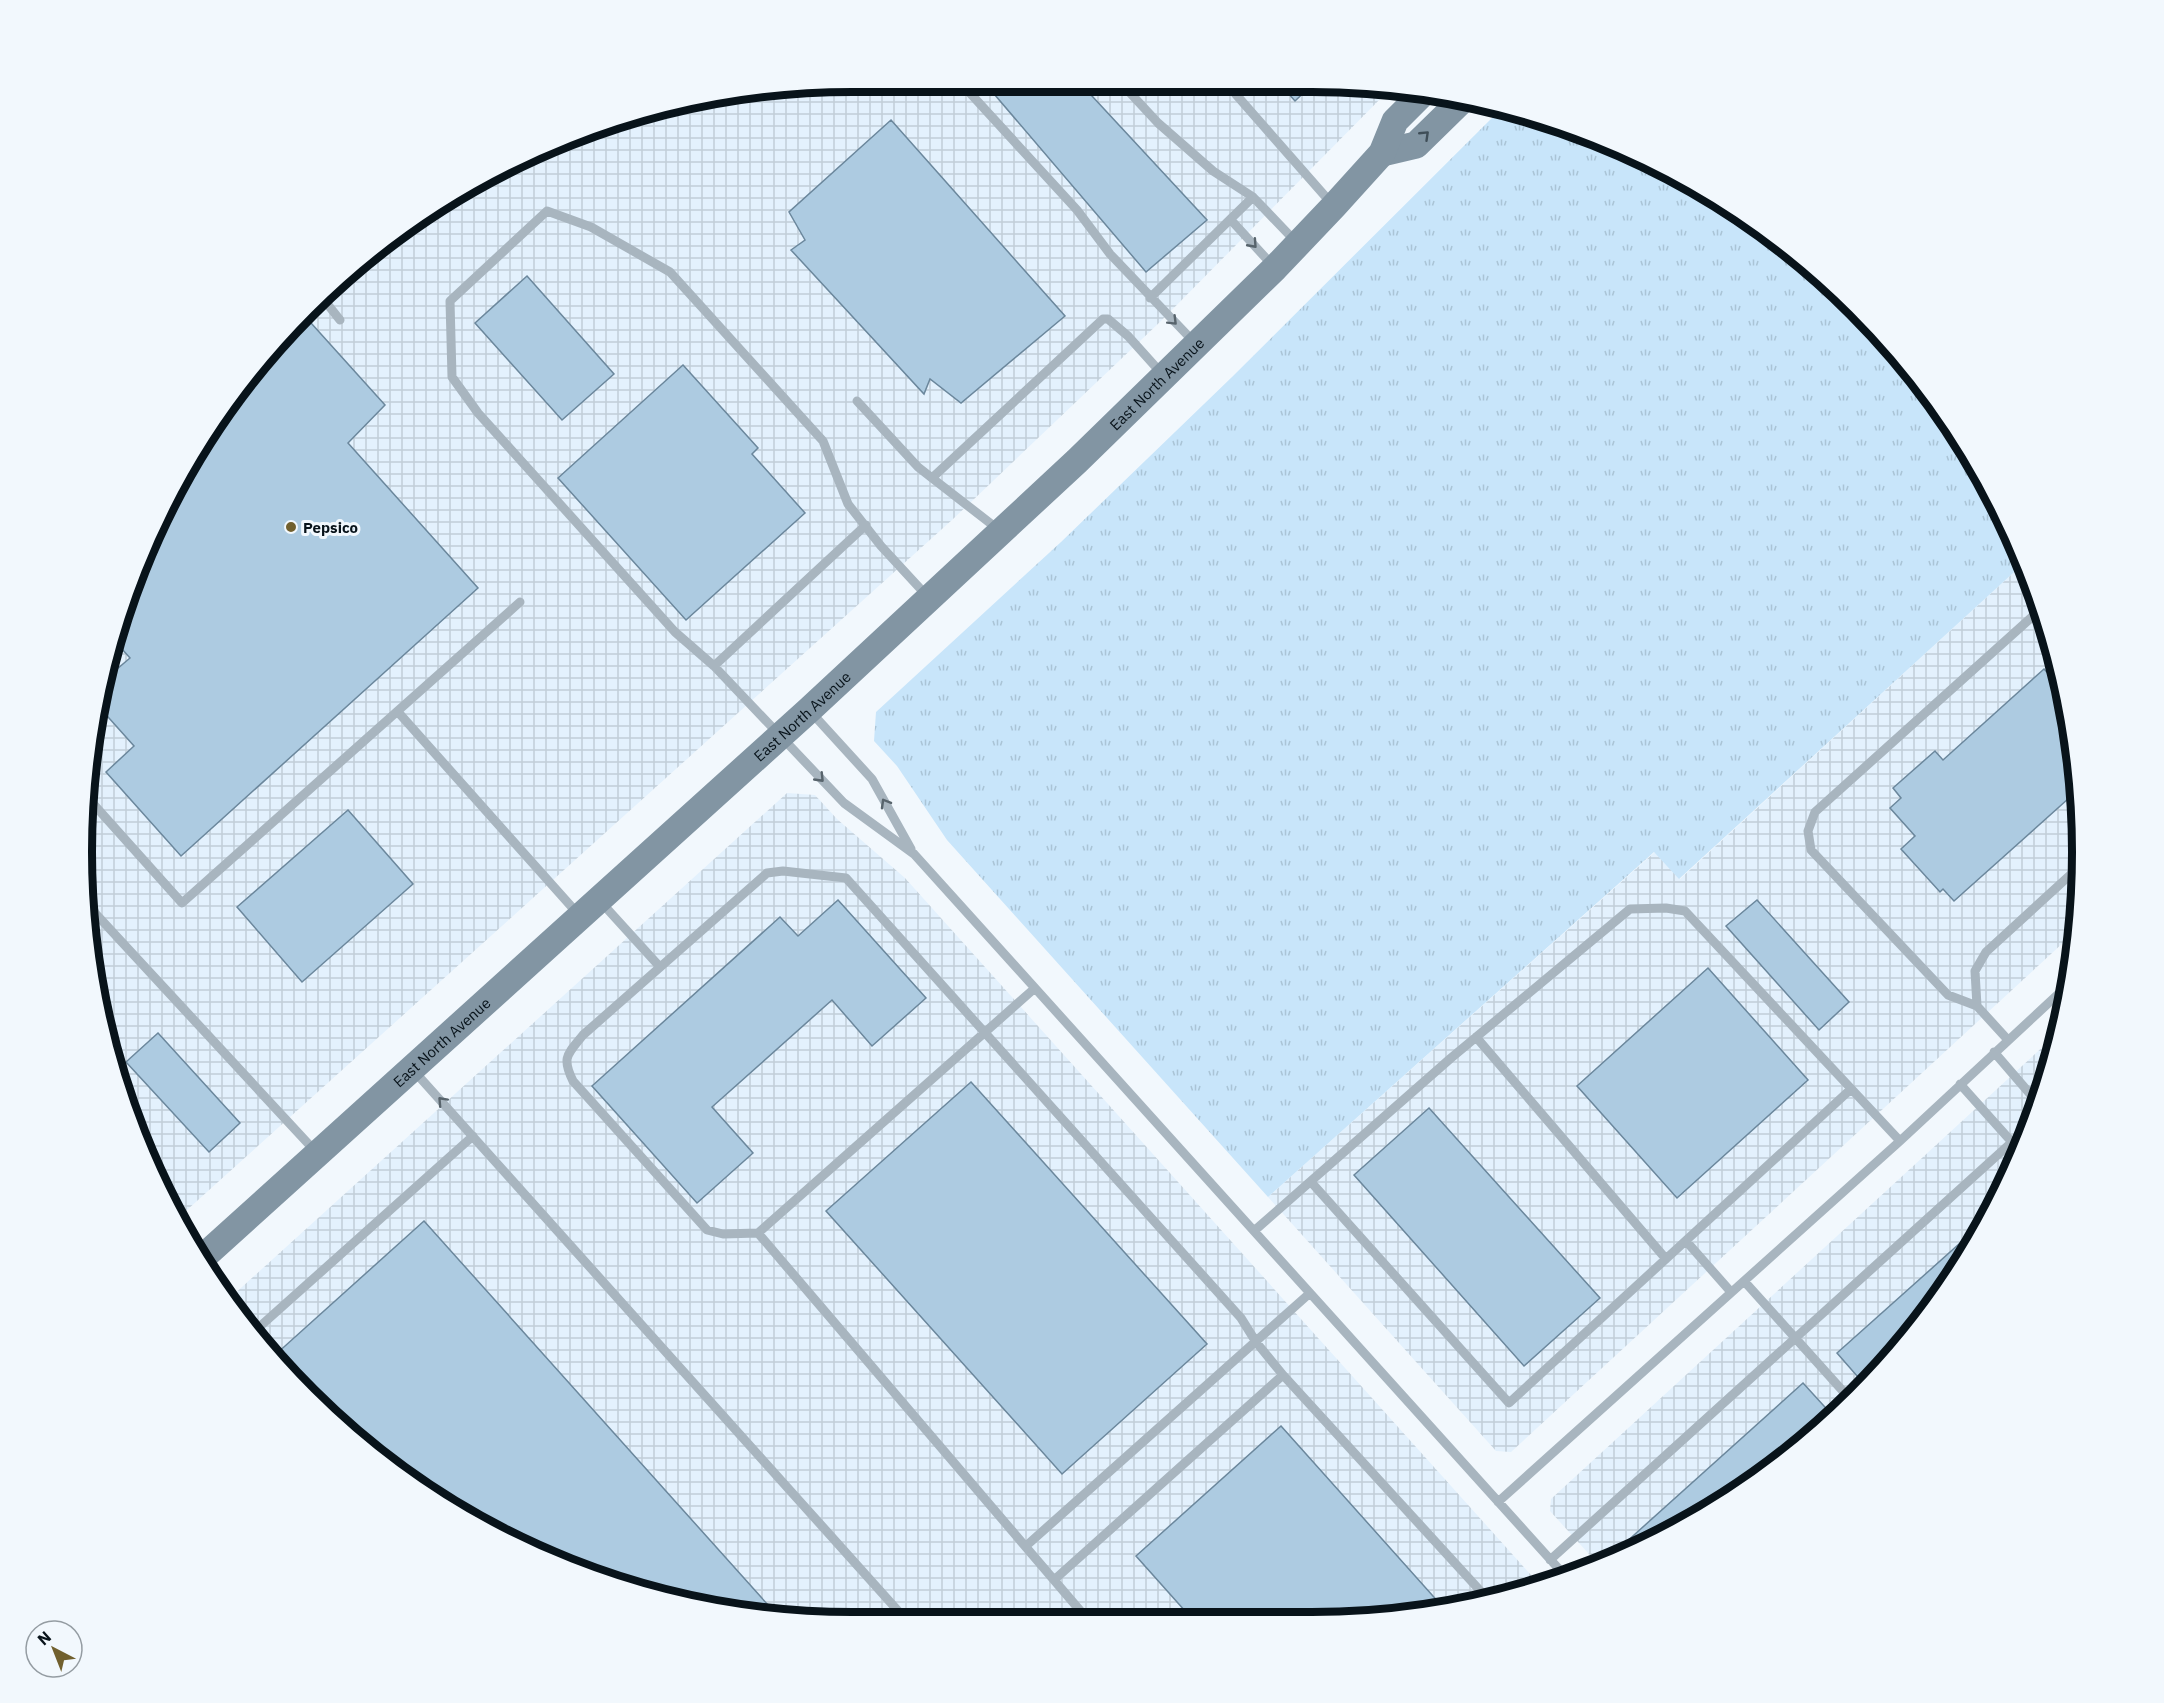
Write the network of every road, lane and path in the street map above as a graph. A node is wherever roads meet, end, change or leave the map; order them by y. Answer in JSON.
{"nodes":[{"id":1,"x":969,"y":92,"type":"edge"},
{"id":2,"x":1129,"y":92,"type":"edge"},
{"id":3,"x":1234,"y":92,"type":"edge"},
{"id":4,"x":1417,"y":99,"type":"edge"},
{"id":5,"x":1457,"y":105,"type":"edge"},
{"id":6,"x":1382,"y":153,"type":"junction"},
{"id":7,"x":1253,"y":197,"type":"junction"},
{"id":8,"x":1334,"y":206,"type":"junction"},
{"id":9,"x":1231,"y":220,"type":"junction"},
{"id":10,"x":1298,"y":244,"type":"junction"},
{"id":11,"x":1275,"y":268,"type":"junction"},
{"id":12,"x":1150,"y":298,"type":"junction"},
{"id":13,"x":326,"y":303,"type":"edge"},
{"id":14,"x":340,"y":320,"type":"dead end"},
{"id":15,"x":1196,"y":344,"type":"junction"},
{"id":16,"x":1164,"y":376,"type":"junction"},
{"id":17,"x":857,"y":401,"type":"dead end"},
{"id":18,"x":932,"y":478,"type":"junction"},
{"id":19,"x":866,"y":525,"type":"junction"},
{"id":20,"x":1001,"y":532,"type":"junction"},
{"id":21,"x":929,"y":598,"type":"junction"},
{"id":22,"x":520,"y":602,"type":"dead end"},
{"id":23,"x":2034,"y":615,"type":"edge"},
{"id":24,"x":714,"y":666,"type":"junction"},
{"id":25,"x":809,"y":710,"type":"junction"},
{"id":26,"x":398,"y":712,"type":"junction"},
{"id":27,"x":780,"y":736,"type":"junction"},
{"id":28,"x":93,"y":804,"type":"edge"},
{"id":29,"x":914,"y":854,"type":"junction"},
{"id":30,"x":2072,"y":874,"type":"edge"},
{"id":31,"x":589,"y":907,"type":"junction"},
{"id":32,"x":94,"y":911,"type":"edge"},
{"id":33,"x":660,"y":967,"type":"junction"},
{"id":34,"x":1035,"y":988,"type":"junction"},
{"id":35,"x":2059,"y":993,"type":"edge"},
{"id":36,"x":1977,"y":1006,"type":"junction"},
{"id":37,"x":985,"y":1032,"type":"junction"},
{"id":38,"x":1476,"y":1037,"type":"junction"},
{"id":39,"x":2008,"y":1040,"type":"junction"},
{"id":40,"x":1994,"y":1052,"type":"junction"},
{"id":41,"x":411,"y":1067,"type":"junction"},
{"id":42,"x":1960,"y":1084,"type":"junction"},
{"id":43,"x":1851,"y":1089,"type":"junction"},
{"id":44,"x":2032,"y":1096,"type":"edge"},
{"id":45,"x":473,"y":1136,"type":"junction"},
{"id":46,"x":1900,"y":1141,"type":"junction"},
{"id":47,"x":2012,"y":1142,"type":"joint"},
{"id":48,"x":317,"y":1153,"type":"junction"},
{"id":49,"x":1311,"y":1182,"type":"junction"},
{"id":50,"x":1254,"y":1231,"type":"junction"},
{"id":51,"x":758,"y":1233,"type":"junction"},
{"id":52,"x":1686,"y":1241,"type":"junction"},
{"id":53,"x":207,"y":1253,"type":"edge"},
{"id":54,"x":1666,"y":1259,"type":"junction"},
{"id":55,"x":1744,"y":1281,"type":"junction"},
{"id":56,"x":1731,"y":1292,"type":"junction"},
{"id":57,"x":1310,"y":1293,"type":"junction"},
{"id":58,"x":259,"y":1327,"type":"edge"},
{"id":59,"x":1794,"y":1337,"type":"junction"},
{"id":60,"x":1256,"y":1342,"type":"junction"},
{"id":61,"x":1283,"y":1375,"type":"junction"},
{"id":62,"x":1845,"y":1394,"type":"edge"},
{"id":63,"x":1498,"y":1502,"type":"junction"},
{"id":64,"x":1026,"y":1546,"type":"junction"},
{"id":65,"x":1550,"y":1560,"type":"junction"},
{"id":66,"x":1560,"y":1570,"type":"edge"},
{"id":67,"x":1054,"y":1580,"type":"junction"},
{"id":68,"x":1482,"y":1592,"type":"edge"},
{"id":69,"x":899,"y":1612,"type":"edge"},
{"id":70,"x":1081,"y":1612,"type":"edge"}],
"edges":[{"from":1,"to":12,"type":"lane"},
{"from":2,"to":7,"type":"lane"},
{"from":3,"to":8,"type":"lane"},
{"from":4,"to":6,"type":"street","name":"East North Avenue"},
{"from":6,"to":5,"type":"street","one_way":true},
{"from":6,"to":8,"type":"street","name":"East North Avenue"},
{"from":7,"to":9,"type":"lane"},
{"from":7,"to":10,"type":"lane"},
{"from":8,"to":10,"type":"street","name":"East North Avenue"},
{"from":9,"to":11,"type":"lane","one_way":true},
{"from":9,"to":12,"type":"lane"},
{"from":10,"to":11,"type":"street","name":"East North Avenue"},
{"from":11,"to":15,"type":"street","name":"East North Avenue"},
{"from":12,"to":15,"type":"lane","one_way":true},
{"from":13,"to":14,"type":"lane"},
{"from":15,"to":16,"type":"street","name":"East North Avenue"},
{"from":16,"to":18,"type":"lane"},
{"from":16,"to":20,"type":"street","name":"East North Avenue"},
{"from":17,"to":18,"type":"lane"},
{"from":18,"to":20,"type":"lane"},
{"from":19,"to":21,"type":"lane"},
{"from":19,"to":24,"type":"lane"},
{"from":19,"to":24,"type":"lane"},
{"from":20,"to":21,"type":"street","name":"East North Avenue"},
{"from":21,"to":25,"type":"street","name":"East North Avenue"},
{"from":22,"to":26,"type":"lane"},
{"from":23,"to":36,"type":"lane"},
{"from":24,"to":27,"type":"lane"},
{"from":25,"to":27,"type":"street","name":"East North Avenue"},
{"from":29,"to":25,"type":"lane","one_way":true},
{"from":26,"to":28,"type":"lane"},
{"from":26,"to":31,"type":"lane"},
{"from":27,"to":29,"type":"lane","one_way":true},
{"from":27,"to":31,"type":"street","name":"East North Avenue"},
{"from":29,"to":34,"type":"lane"},
{"from":30,"to":36,"type":"lane"},
{"from":31,"to":33,"type":"lane"},
{"from":31,"to":41,"type":"street","name":"East North Avenue"},
{"from":32,"to":48,"type":"lane"},
{"from":33,"to":37,"type":"lane"},
{"from":33,"to":51,"type":"lane"},
{"from":34,"to":37,"type":"lane"},
{"from":34,"to":50,"type":"lane"},
{"from":35,"to":39,"type":"lane"},
{"from":36,"to":39,"type":"lane"},
{"from":37,"to":51,"type":"lane"},
{"from":37,"to":60,"type":"lane"},
{"from":38,"to":43,"type":"lane"},
{"from":38,"to":49,"type":"lane"},
{"from":38,"to":54,"type":"lane"},
{"from":39,"to":40,"type":"lane"},
{"from":40,"to":42,"type":"lane"},
{"from":40,"to":44,"type":"lane"},
{"from":45,"to":41,"type":"lane","one_way":true},
{"from":41,"to":48,"type":"street","name":"East North Avenue"},
{"from":42,"to":46,"type":"lane"},
{"from":42,"to":47,"type":"lane"},
{"from":43,"to":46,"type":"lane"},
{"from":43,"to":52,"type":"lane"},
{"from":45,"to":58,"type":"lane"},
{"from":45,"to":69,"type":"lane"},
{"from":46,"to":55,"type":"lane"},
{"from":47,"to":59,"type":"lane"},
{"from":48,"to":53,"type":"street","name":"East North Avenue"},
{"from":49,"to":50,"type":"lane"},
{"from":49,"to":54,"type":"lane"},
{"from":50,"to":57,"type":"lane"},
{"from":51,"to":64,"type":"lane"},
{"from":52,"to":54,"type":"lane"},
{"from":52,"to":56,"type":"lane"},
{"from":55,"to":56,"type":"lane"},
{"from":55,"to":59,"type":"lane"},
{"from":56,"to":63,"type":"lane"},
{"from":57,"to":60,"type":"lane"},
{"from":57,"to":63,"type":"lane"},
{"from":59,"to":62,"type":"lane"},
{"from":59,"to":65,"type":"lane"},
{"from":60,"to":61,"type":"lane"},
{"from":60,"to":64,"type":"lane"},
{"from":61,"to":67,"type":"lane"},
{"from":61,"to":68,"type":"lane"},
{"from":63,"to":65,"type":"lane"},
{"from":64,"to":67,"type":"lane"},
{"from":65,"to":66,"type":"lane"},
{"from":67,"to":70,"type":"lane"}]}
